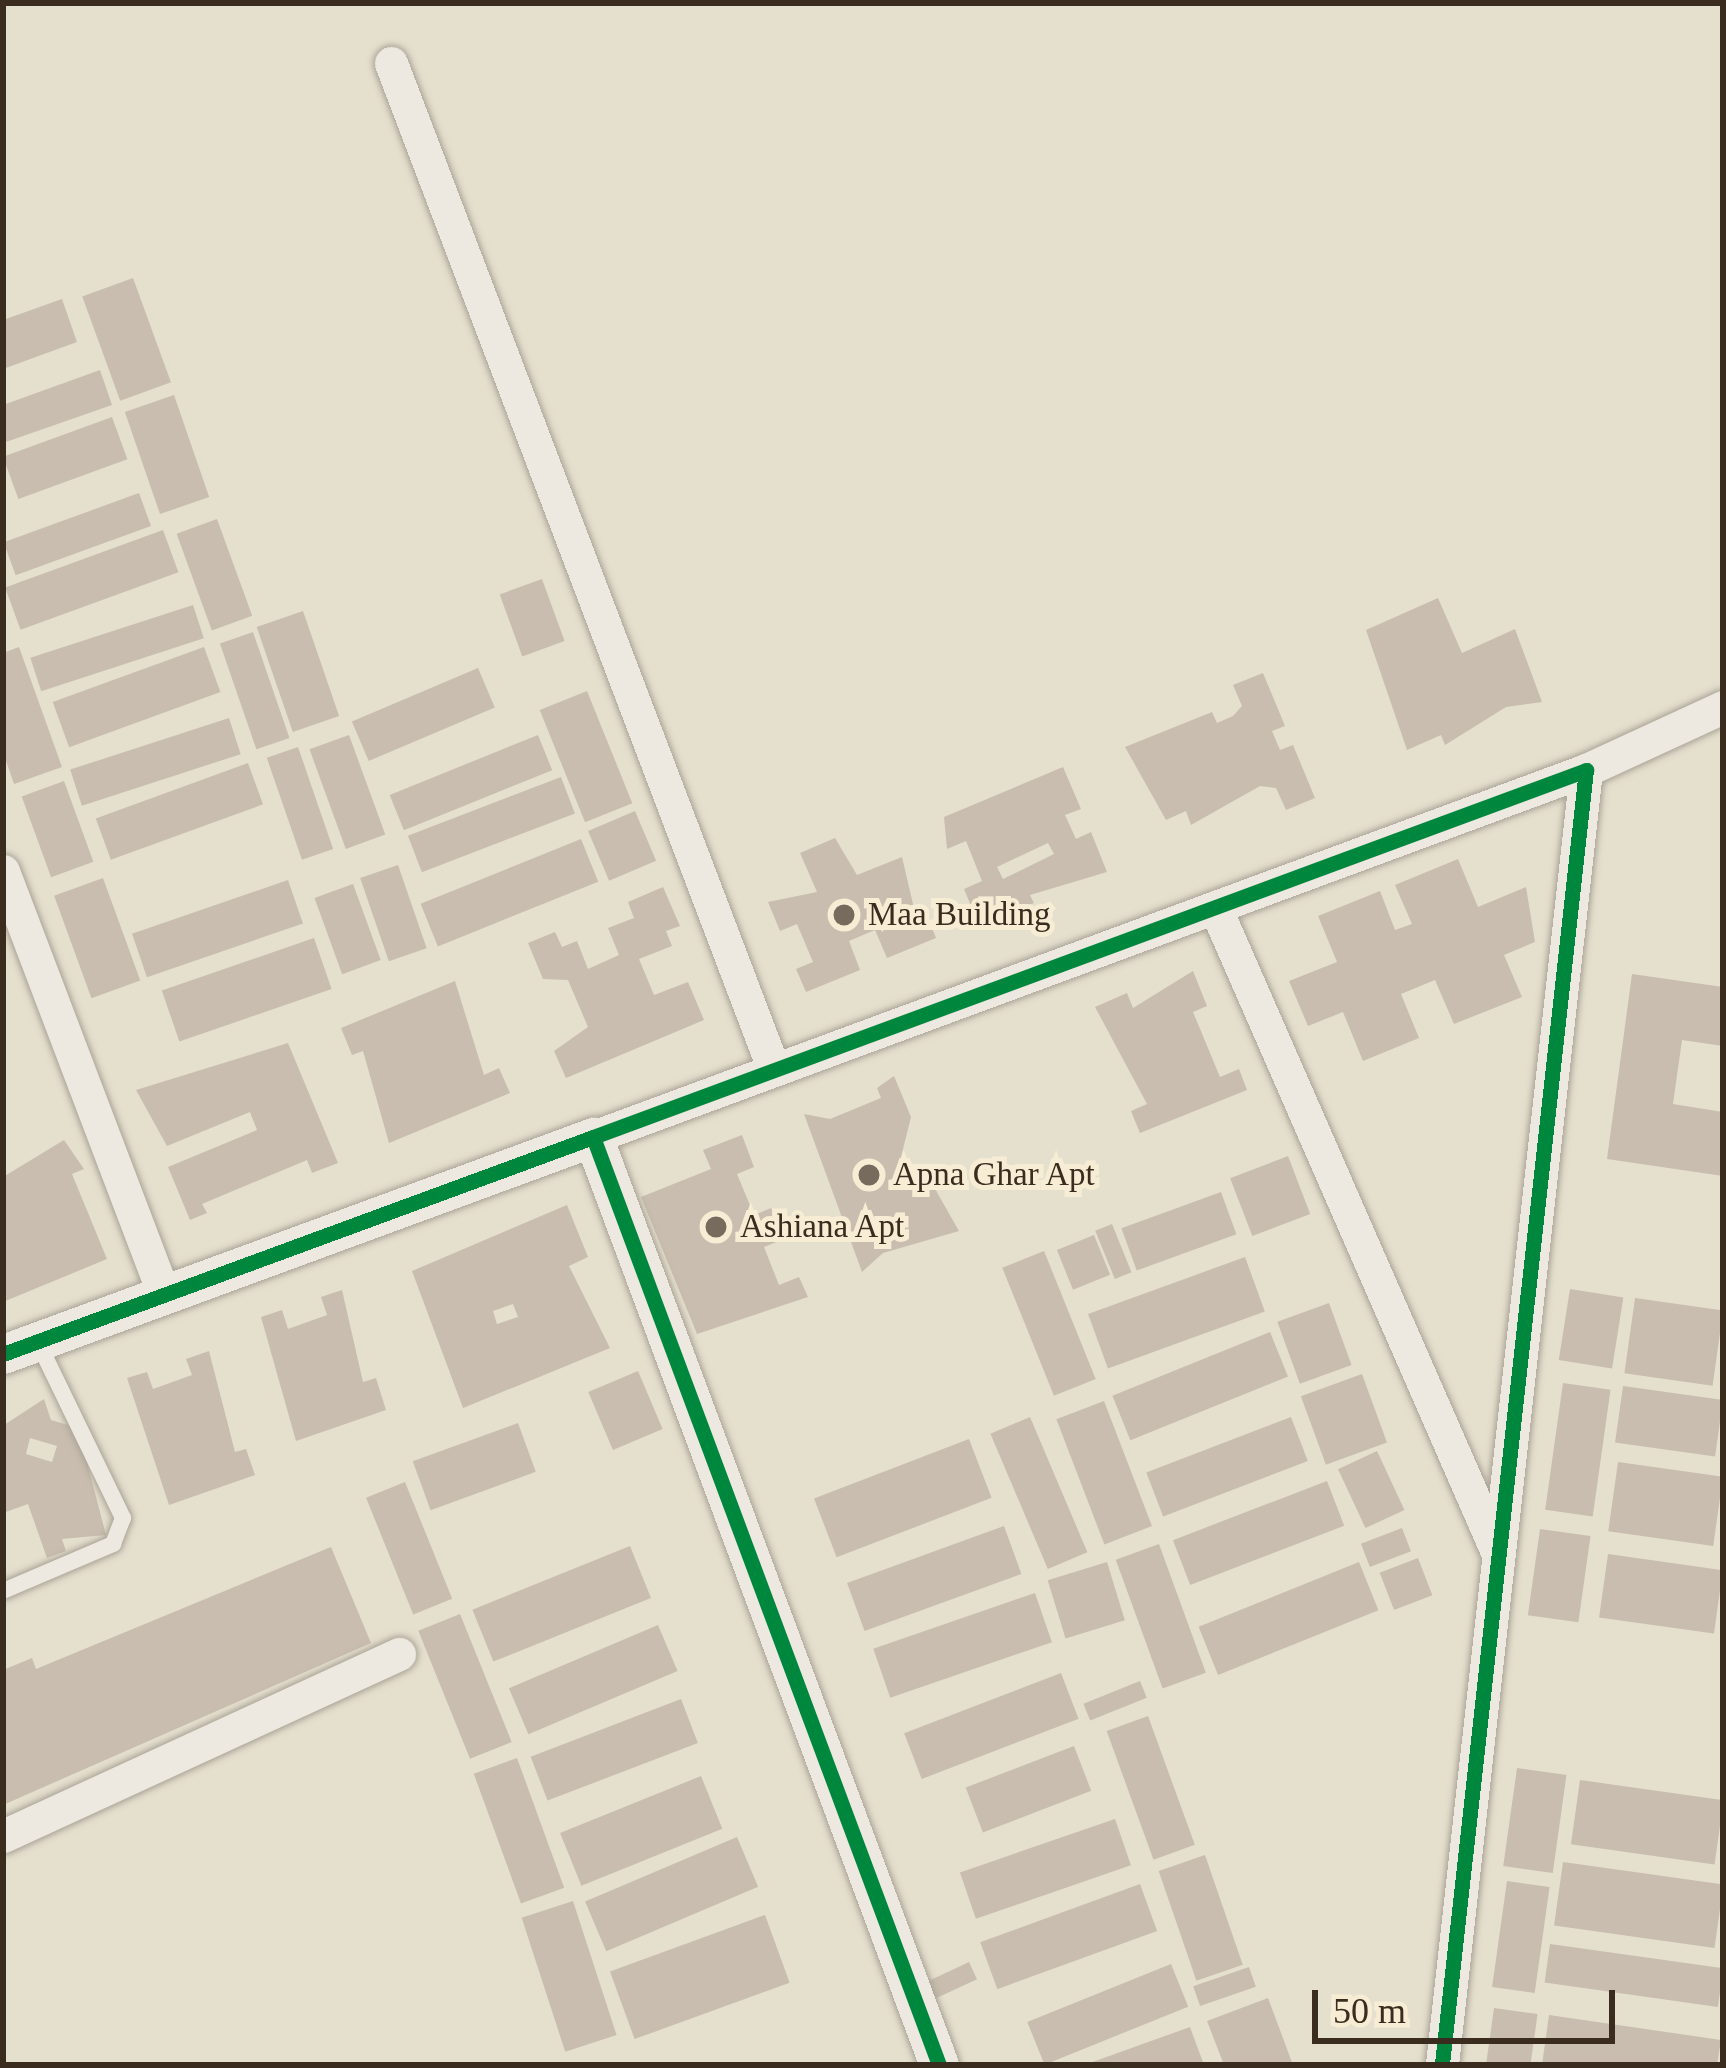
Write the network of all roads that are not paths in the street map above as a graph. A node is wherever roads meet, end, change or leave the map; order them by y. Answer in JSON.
{"nodes":[{"id":1,"x":391,"y":63,"type":"dead end"},
{"id":2,"x":1723,"y":707,"type":"edge"},
{"id":3,"x":1586,"y":770,"type":"junction"},
{"id":4,"x":3,"y":871,"type":"edge"},
{"id":5,"x":1215,"y":907,"type":"junction"},
{"id":6,"x":774,"y":1070,"type":"junction"},
{"id":7,"x":593,"y":1137,"type":"junction"},
{"id":8,"x":164,"y":1295,"type":"junction"},
{"id":9,"x":21,"y":1348,"type":"edge"},
{"id":10,"x":1501,"y":1560,"type":"junction"},
{"id":11,"x":3,"y":1592,"type":"edge"},
{"id":12,"x":399,"y":1654,"type":"dead end"},
{"id":13,"x":3,"y":1836,"type":"edge"},
{"id":14,"x":938,"y":2065,"type":"edge"},
{"id":15,"x":1442,"y":2065,"type":"edge"}],
"edges":[{"from":1,"to":6,"type":"street"},
{"from":2,"to":3,"type":"street"},
{"from":3,"to":5,"type":"street"},
{"from":3,"to":10,"type":"street"},
{"from":4,"to":8,"type":"street"},
{"from":5,"to":6,"type":"street"},
{"from":5,"to":10,"type":"street"},
{"from":6,"to":7,"type":"street"},
{"from":7,"to":8,"type":"street"},
{"from":7,"to":14,"type":"street"},
{"from":8,"to":9,"type":"street"},
{"from":9,"to":11,"type":"lane"},
{"from":10,"to":15,"type":"street"},
{"from":12,"to":13,"type":"street"}]}
